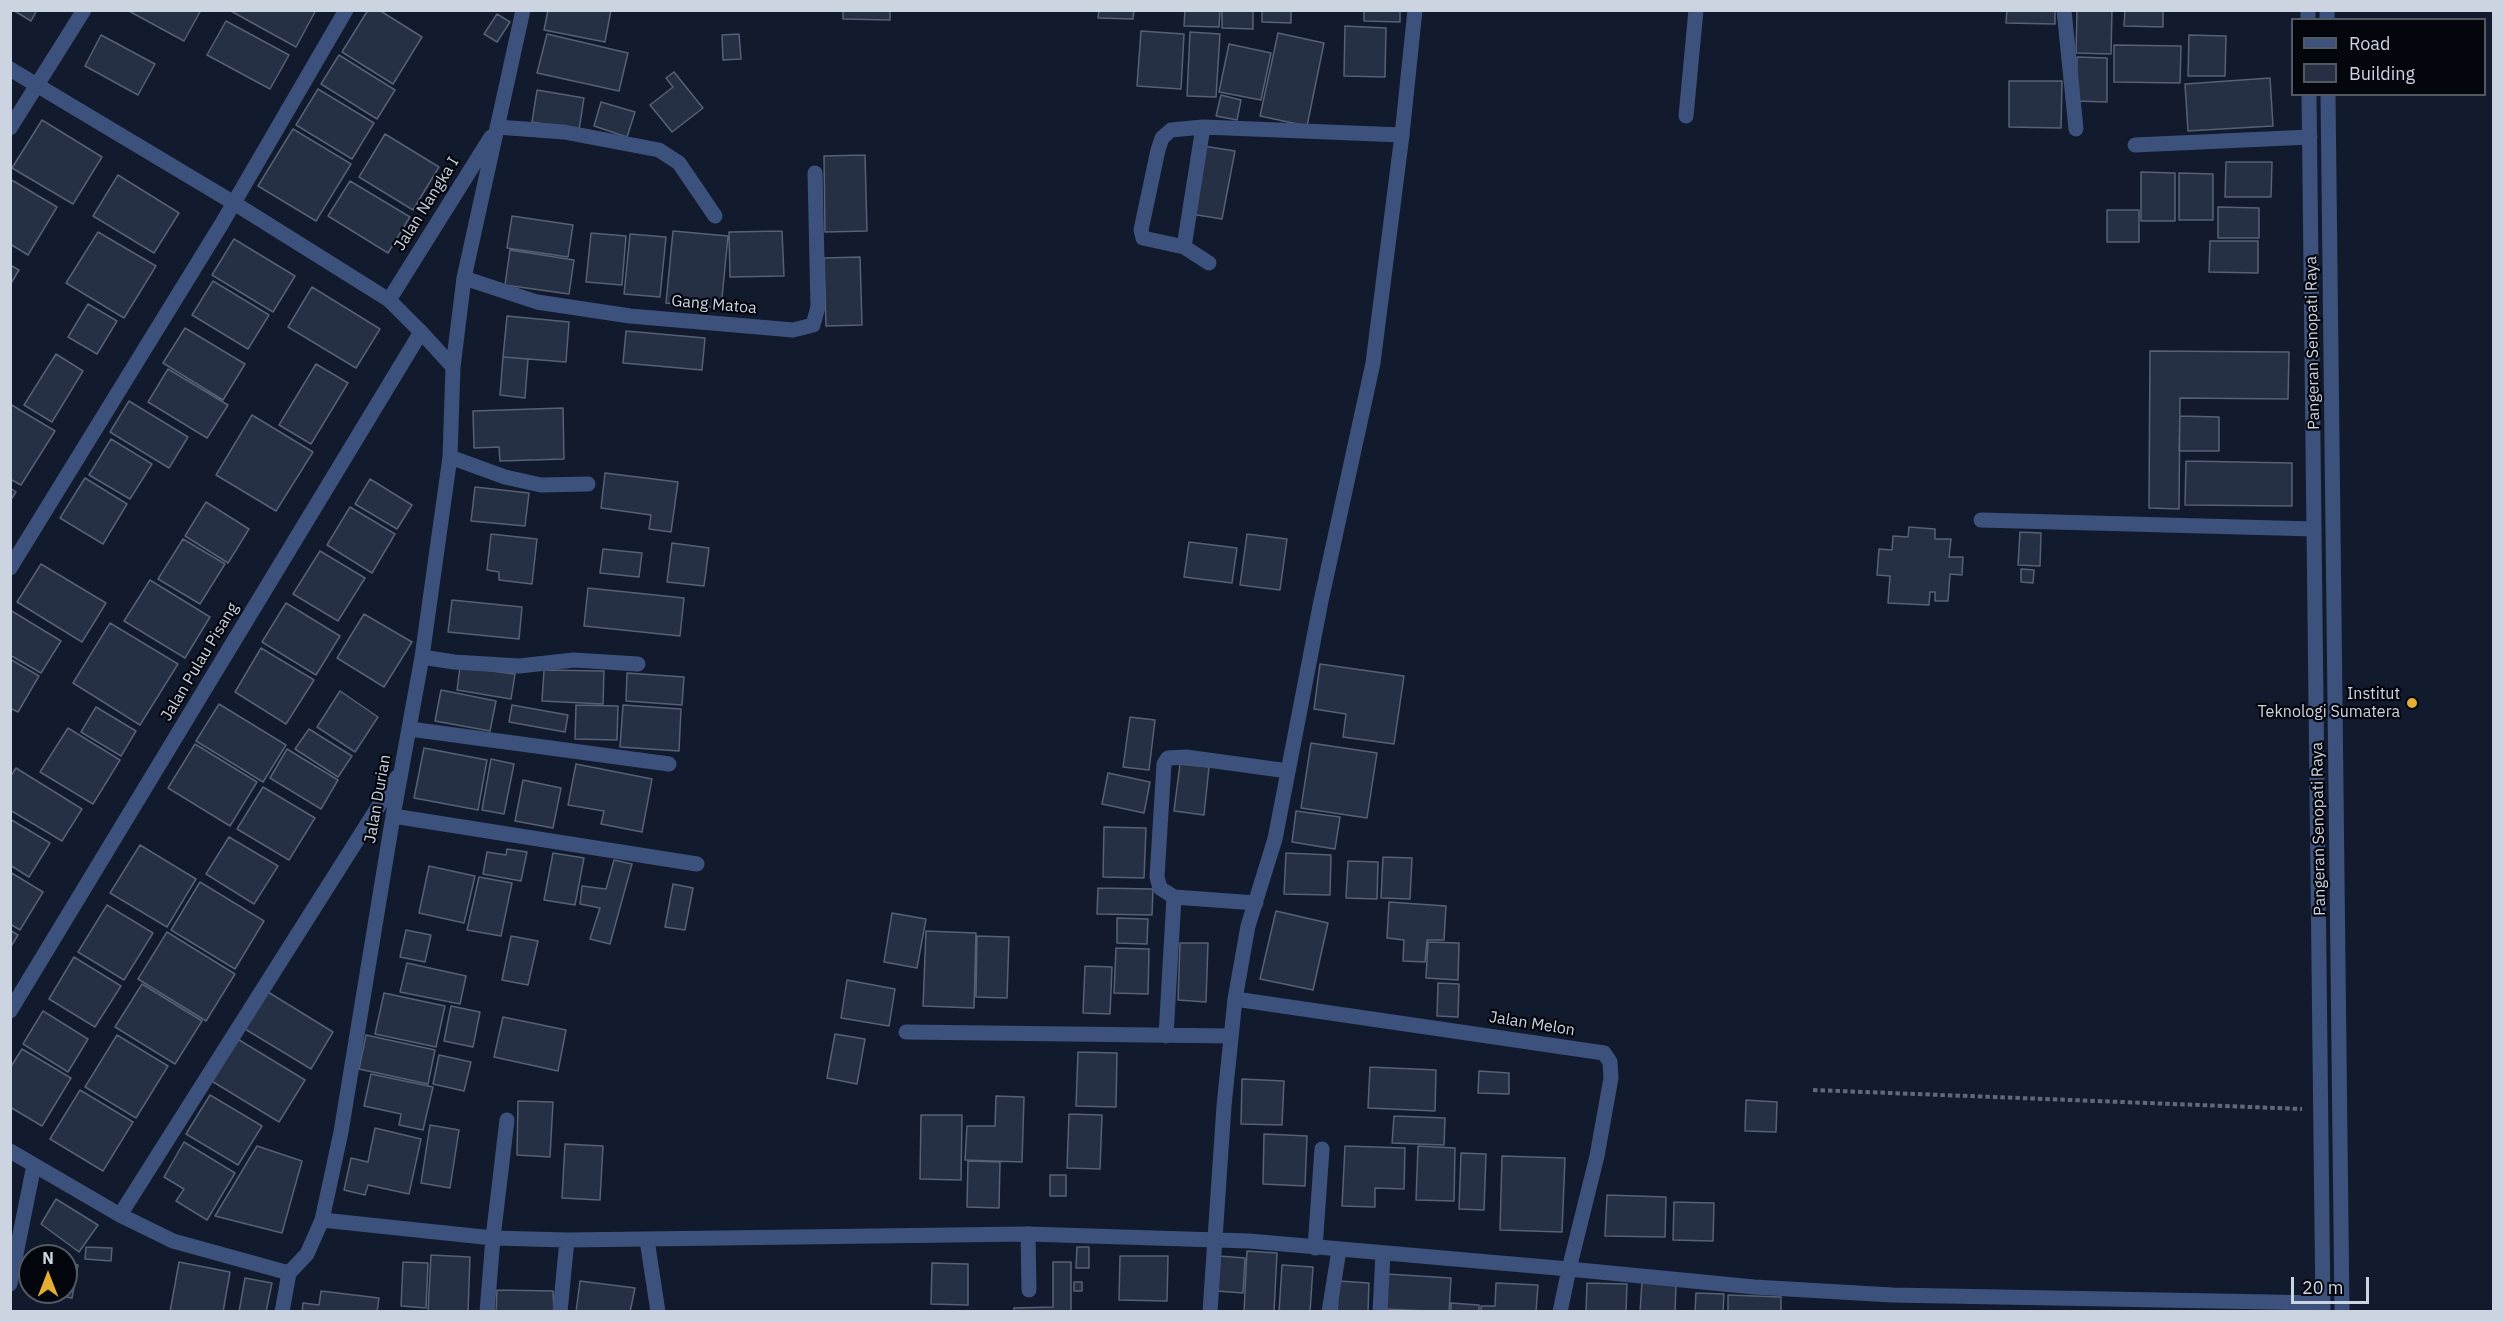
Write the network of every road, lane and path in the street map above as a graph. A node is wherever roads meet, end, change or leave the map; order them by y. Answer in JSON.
{"nodes":[{"id":1,"x":84,"y":10,"type":"edge"},
{"id":2,"x":346,"y":10,"type":"edge"},
{"id":3,"x":523,"y":10,"type":"edge"},
{"id":4,"x":1415,"y":10,"type":"edge"},
{"id":5,"x":1696,"y":10,"type":"edge"},
{"id":6,"x":2064,"y":10,"type":"edge"},
{"id":7,"x":10,"y":69,"type":"edge"},
{"id":8,"x":38,"y":85,"type":"junction"},
{"id":9,"x":2309,"y":96,"type":"edge"},
{"id":10,"x":2328,"y":96,"type":"edge"},
{"id":11,"x":1686,"y":116,"type":"dead end"},
{"id":12,"x":497,"y":127,"type":"junction"},
{"id":13,"x":1203,"y":127,"type":"junction"},
{"id":14,"x":10,"y":128,"type":"edge"},
{"id":15,"x":2076,"y":129,"type":"dead end"},
{"id":16,"x":1402,"y":135,"type":"junction"},
{"id":17,"x":2310,"y":137,"type":"junction"},
{"id":18,"x":2135,"y":145,"type":"dead end"},
{"id":19,"x":815,"y":173,"type":"dead end"},
{"id":20,"x":234,"y":203,"type":"junction"},
{"id":21,"x":715,"y":216,"type":"dead end"},
{"id":22,"x":1184,"y":247,"type":"junction"},
{"id":23,"x":1209,"y":263,"type":"dead end"},
{"id":24,"x":464,"y":278,"type":"junction"},
{"id":25,"x":389,"y":300,"type":"junction"},
{"id":26,"x":421,"y":332,"type":"junction"},
{"id":27,"x":453,"y":367,"type":"junction"},
{"id":28,"x":450,"y":457,"type":"junction"},
{"id":29,"x":588,"y":484,"type":"dead end"},
{"id":30,"x":1981,"y":520,"type":"dead end"},
{"id":31,"x":2314,"y":529,"type":"junction"},
{"id":32,"x":10,"y":568,"type":"edge"},
{"id":33,"x":422,"y":657,"type":"junction"},
{"id":34,"x":638,"y":664,"type":"dead end"},
{"id":35,"x":410,"y":729,"type":"junction"},
{"id":36,"x":669,"y":764,"type":"dead end"},
{"id":37,"x":402,"y":769,"type":"junction"},
{"id":38,"x":1288,"y":771,"type":"junction"},
{"id":39,"x":393,"y":816,"type":"junction"},
{"id":40,"x":697,"y":864,"type":"dead end"},
{"id":41,"x":1174,"y":897,"type":"junction"},
{"id":42,"x":1256,"y":903,"type":"junction"},
{"id":43,"x":1234,"y":999,"type":"junction"},
{"id":44,"x":10,"y":1011,"type":"edge"},
{"id":45,"x":906,"y":1032,"type":"dead end"},
{"id":46,"x":1166,"y":1036,"type":"junction"},
{"id":47,"x":1231,"y":1036,"type":"junction"},
{"id":48,"x":1813,"y":1090,"type":"dead end"},
{"id":49,"x":2320,"y":1109,"type":"junction"},
{"id":50,"x":507,"y":1120,"type":"dead end"},
{"id":51,"x":1322,"y":1149,"type":"dead end"},
{"id":52,"x":10,"y":1151,"type":"edge"},
{"id":53,"x":34,"y":1165,"type":"junction"},
{"id":54,"x":120,"y":1215,"type":"junction"},
{"id":55,"x":322,"y":1220,"type":"junction"},
{"id":56,"x":1028,"y":1234,"type":"junction"},
{"id":57,"x":493,"y":1238,"type":"junction"},
{"id":58,"x":1216,"y":1239,"type":"junction"},
{"id":59,"x":567,"y":1240,"type":"junction"},
{"id":60,"x":647,"y":1240,"type":"junction"},
{"id":61,"x":1315,"y":1248,"type":"junction"},
{"id":62,"x":1339,"y":1250,"type":"junction"},
{"id":63,"x":1383,"y":1253,"type":"junction"},
{"id":64,"x":1569,"y":1269,"type":"junction"},
{"id":65,"x":289,"y":1273,"type":"junction"},
{"id":66,"x":10,"y":1284,"type":"edge"},
{"id":67,"x":1029,"y":1290,"type":"dead end"},
{"id":68,"x":2323,"y":1307,"type":"edge"},
{"id":69,"x":282,"y":1311,"type":"edge"},
{"id":70,"x":487,"y":1311,"type":"edge"},
{"id":71,"x":561,"y":1311,"type":"edge"},
{"id":72,"x":658,"y":1311,"type":"edge"},
{"id":73,"x":1210,"y":1311,"type":"edge"},
{"id":74,"x":1329,"y":1311,"type":"edge"},
{"id":75,"x":1380,"y":1311,"type":"edge"},
{"id":76,"x":1560,"y":1311,"type":"edge"},
{"id":77,"x":2343,"y":1311,"type":"edge"}],
"edges":[{"from":1,"to":8,"type":"street"},
{"from":2,"to":20,"type":"street"},
{"from":3,"to":12,"type":"street","name":"Jalan Durian"},
{"from":4,"to":16,"type":"street"},
{"from":5,"to":11,"type":"street"},
{"from":6,"to":15,"type":"street"},
{"from":7,"to":8,"type":"street"},
{"from":8,"to":14,"type":"street"},
{"from":8,"to":20,"type":"street"},
{"from":9,"to":17,"type":"street","name":"Pangeran Senopati Raya"},
{"from":10,"to":77,"type":"street","name":"Pangeran Senopati Raya"},
{"from":12,"to":21,"type":"street"},
{"from":12,"to":24,"type":"street","name":"Jalan Durian"},
{"from":12,"to":25,"type":"street","name":"Jalan Nangka I"},
{"from":13,"to":16,"type":"street"},
{"from":13,"to":22,"type":"street"},
{"from":13,"to":22,"type":"street"},
{"from":16,"to":38,"type":"street"},
{"from":17,"to":18,"type":"street"},
{"from":17,"to":31,"type":"street","name":"Pangeran Senopati Raya"},
{"from":19,"to":24,"type":"street","name":"Gang Matoa"},
{"from":20,"to":25,"type":"street"},
{"from":20,"to":32,"type":"street"},
{"from":22,"to":23,"type":"street"},
{"from":24,"to":27,"type":"street","name":"Jalan Durian"},
{"from":25,"to":26,"type":"street"},
{"from":26,"to":27,"type":"street"},
{"from":26,"to":44,"type":"street","name":"Jalan Pulau Pisang"},
{"from":27,"to":28,"type":"street","name":"Jalan Durian"},
{"from":28,"to":29,"type":"street"},
{"from":28,"to":33,"type":"street","name":"Jalan Durian"},
{"from":30,"to":31,"type":"street"},
{"from":31,"to":49,"type":"street","name":"Pangeran Senopati Raya"},
{"from":33,"to":34,"type":"street"},
{"from":33,"to":35,"type":"street","name":"Jalan Durian"},
{"from":35,"to":36,"type":"street"},
{"from":35,"to":37,"type":"street","name":"Jalan Durian"},
{"from":37,"to":39,"type":"street","name":"Jalan Durian"},
{"from":37,"to":54,"type":"street"},
{"from":38,"to":41,"type":"street"},
{"from":38,"to":42,"type":"street"},
{"from":39,"to":40,"type":"street"},
{"from":39,"to":55,"type":"street","name":"Jalan Durian"},
{"from":41,"to":42,"type":"street"},
{"from":41,"to":46,"type":"street"},
{"from":42,"to":43,"type":"street"},
{"from":43,"to":47,"type":"street"},
{"from":43,"to":64,"type":"street","name":"Jalan Melon"},
{"from":45,"to":46,"type":"street"},
{"from":46,"to":47,"type":"street"},
{"from":47,"to":58,"type":"street"},
{"from":48,"to":49,"type":"path"},
{"from":49,"to":68,"type":"street","name":"Pangeran Senopati Raya"},
{"from":50,"to":57,"type":"street"},
{"from":51,"to":61,"type":"street"},
{"from":52,"to":53,"type":"street"},
{"from":53,"to":54,"type":"street"},
{"from":53,"to":66,"type":"street"},
{"from":54,"to":65,"type":"street"},
{"from":55,"to":57,"type":"street"},
{"from":55,"to":65,"type":"street","name":"Jalan Durian"},
{"from":56,"to":58,"type":"street"},
{"from":56,"to":60,"type":"street"},
{"from":56,"to":67,"type":"street"},
{"from":57,"to":59,"type":"street"},
{"from":57,"to":70,"type":"street"},
{"from":58,"to":61,"type":"street"},
{"from":58,"to":73,"type":"street"},
{"from":59,"to":60,"type":"street"},
{"from":59,"to":71,"type":"street"},
{"from":60,"to":72,"type":"street"},
{"from":61,"to":62,"type":"street"},
{"from":62,"to":63,"type":"street"},
{"from":62,"to":74,"type":"street"},
{"from":63,"to":64,"type":"street"},
{"from":63,"to":75,"type":"street"},
{"from":64,"to":68,"type":"street"},
{"from":64,"to":76,"type":"street"},
{"from":65,"to":69,"type":"street"}]}
